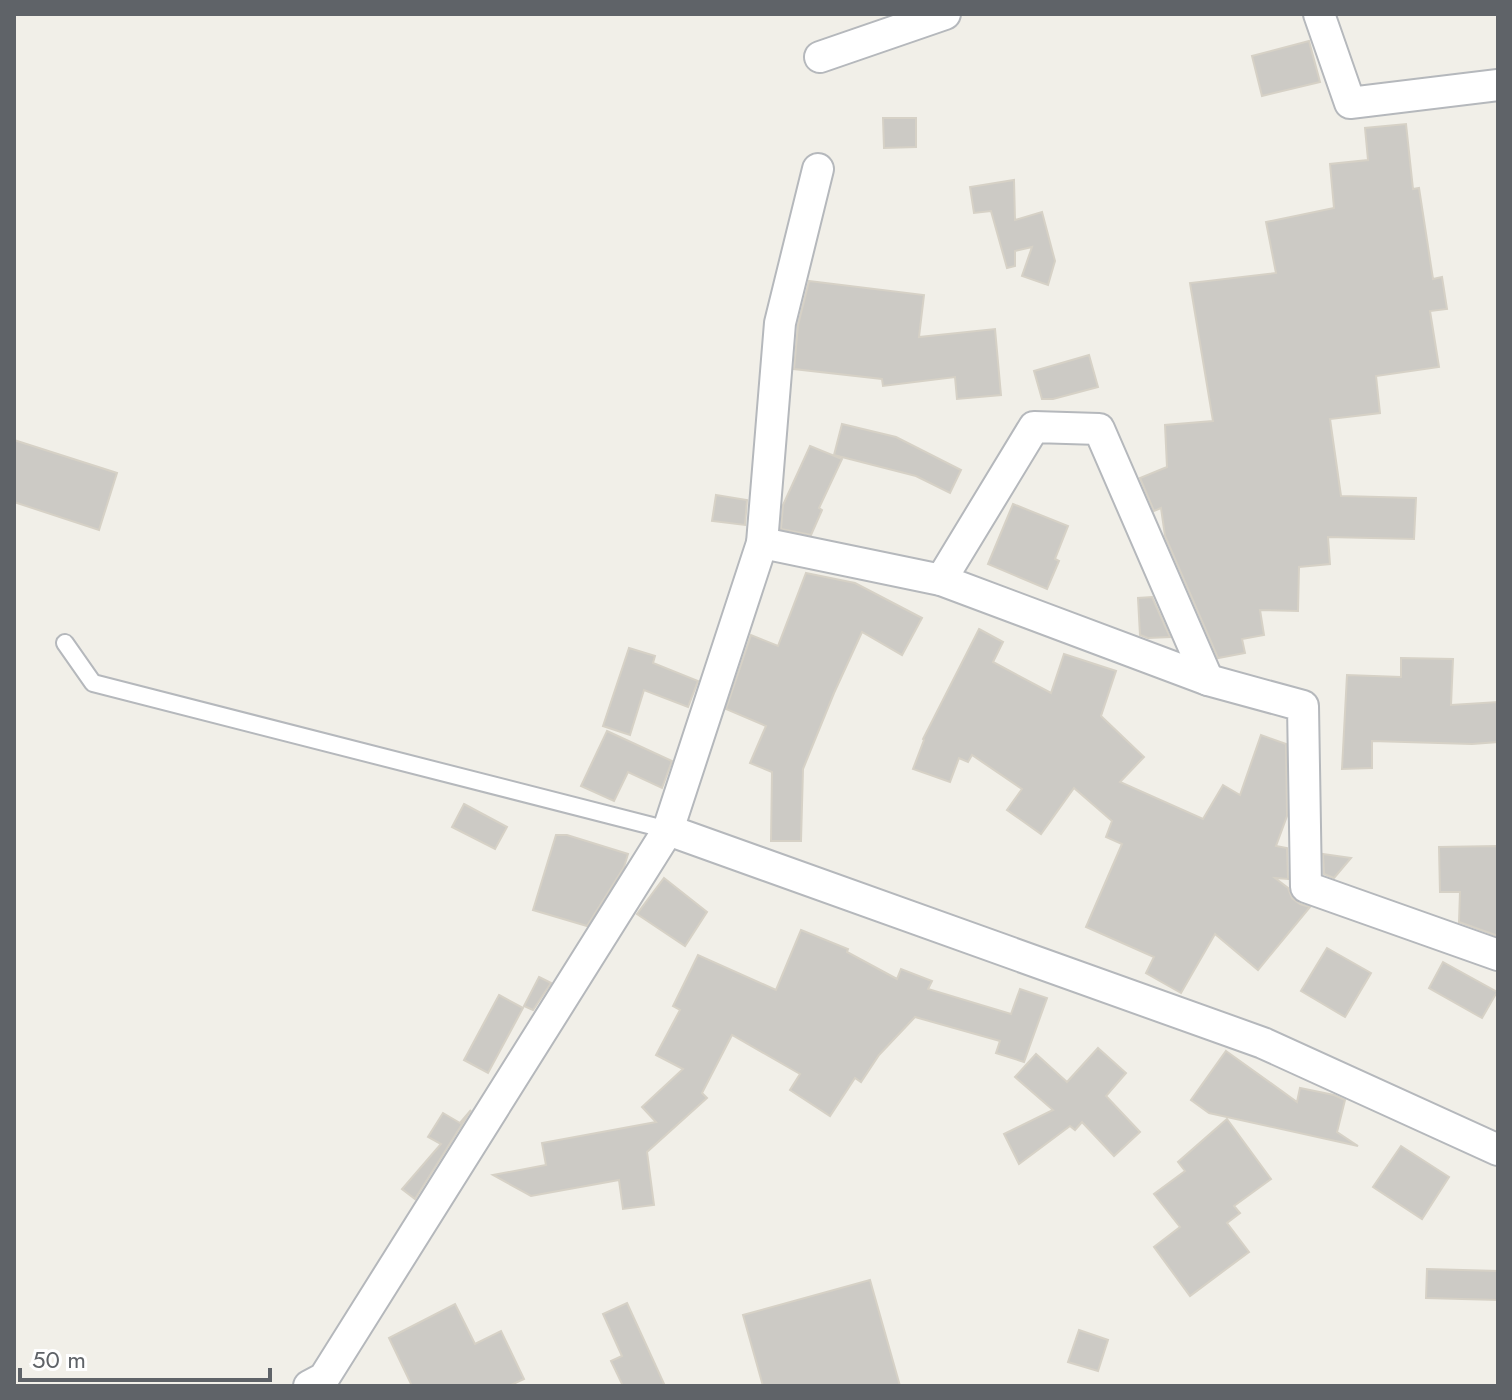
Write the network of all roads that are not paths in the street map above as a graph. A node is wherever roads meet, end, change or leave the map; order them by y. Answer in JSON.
{"nodes":[{"id":1,"x":945,"y":14,"type":"edge"},
{"id":2,"x":1319,"y":14,"type":"edge"},
{"id":3,"x":820,"y":57,"type":"dead end"},
{"id":4,"x":1498,"y":85,"type":"edge"},
{"id":5,"x":818,"y":169,"type":"dead end"},
{"id":6,"x":762,"y":543,"type":"junction"},
{"id":7,"x":941,"y":580,"type":"junction"},
{"id":8,"x":65,"y":643,"type":"dead end"},
{"id":9,"x":1208,"y":680,"type":"junction"},
{"id":10,"x":668,"y":830,"type":"junction"},
{"id":11,"x":1498,"y":955,"type":"edge"},
{"id":12,"x":1498,"y":1150,"type":"edge"},
{"id":13,"x":309,"y":1386,"type":"edge"}],
"edges":[{"from":1,"to":3,"type":"street"},
{"from":2,"to":4,"type":"street"},
{"from":5,"to":6,"type":"street"},
{"from":6,"to":7,"type":"street"},
{"from":6,"to":10,"type":"street"},
{"from":7,"to":9,"type":"street"},
{"from":7,"to":9,"type":"street"},
{"from":8,"to":10,"type":"lane"},
{"from":9,"to":11,"type":"street"},
{"from":10,"to":12,"type":"street"},
{"from":10,"to":13,"type":"street"}]}
